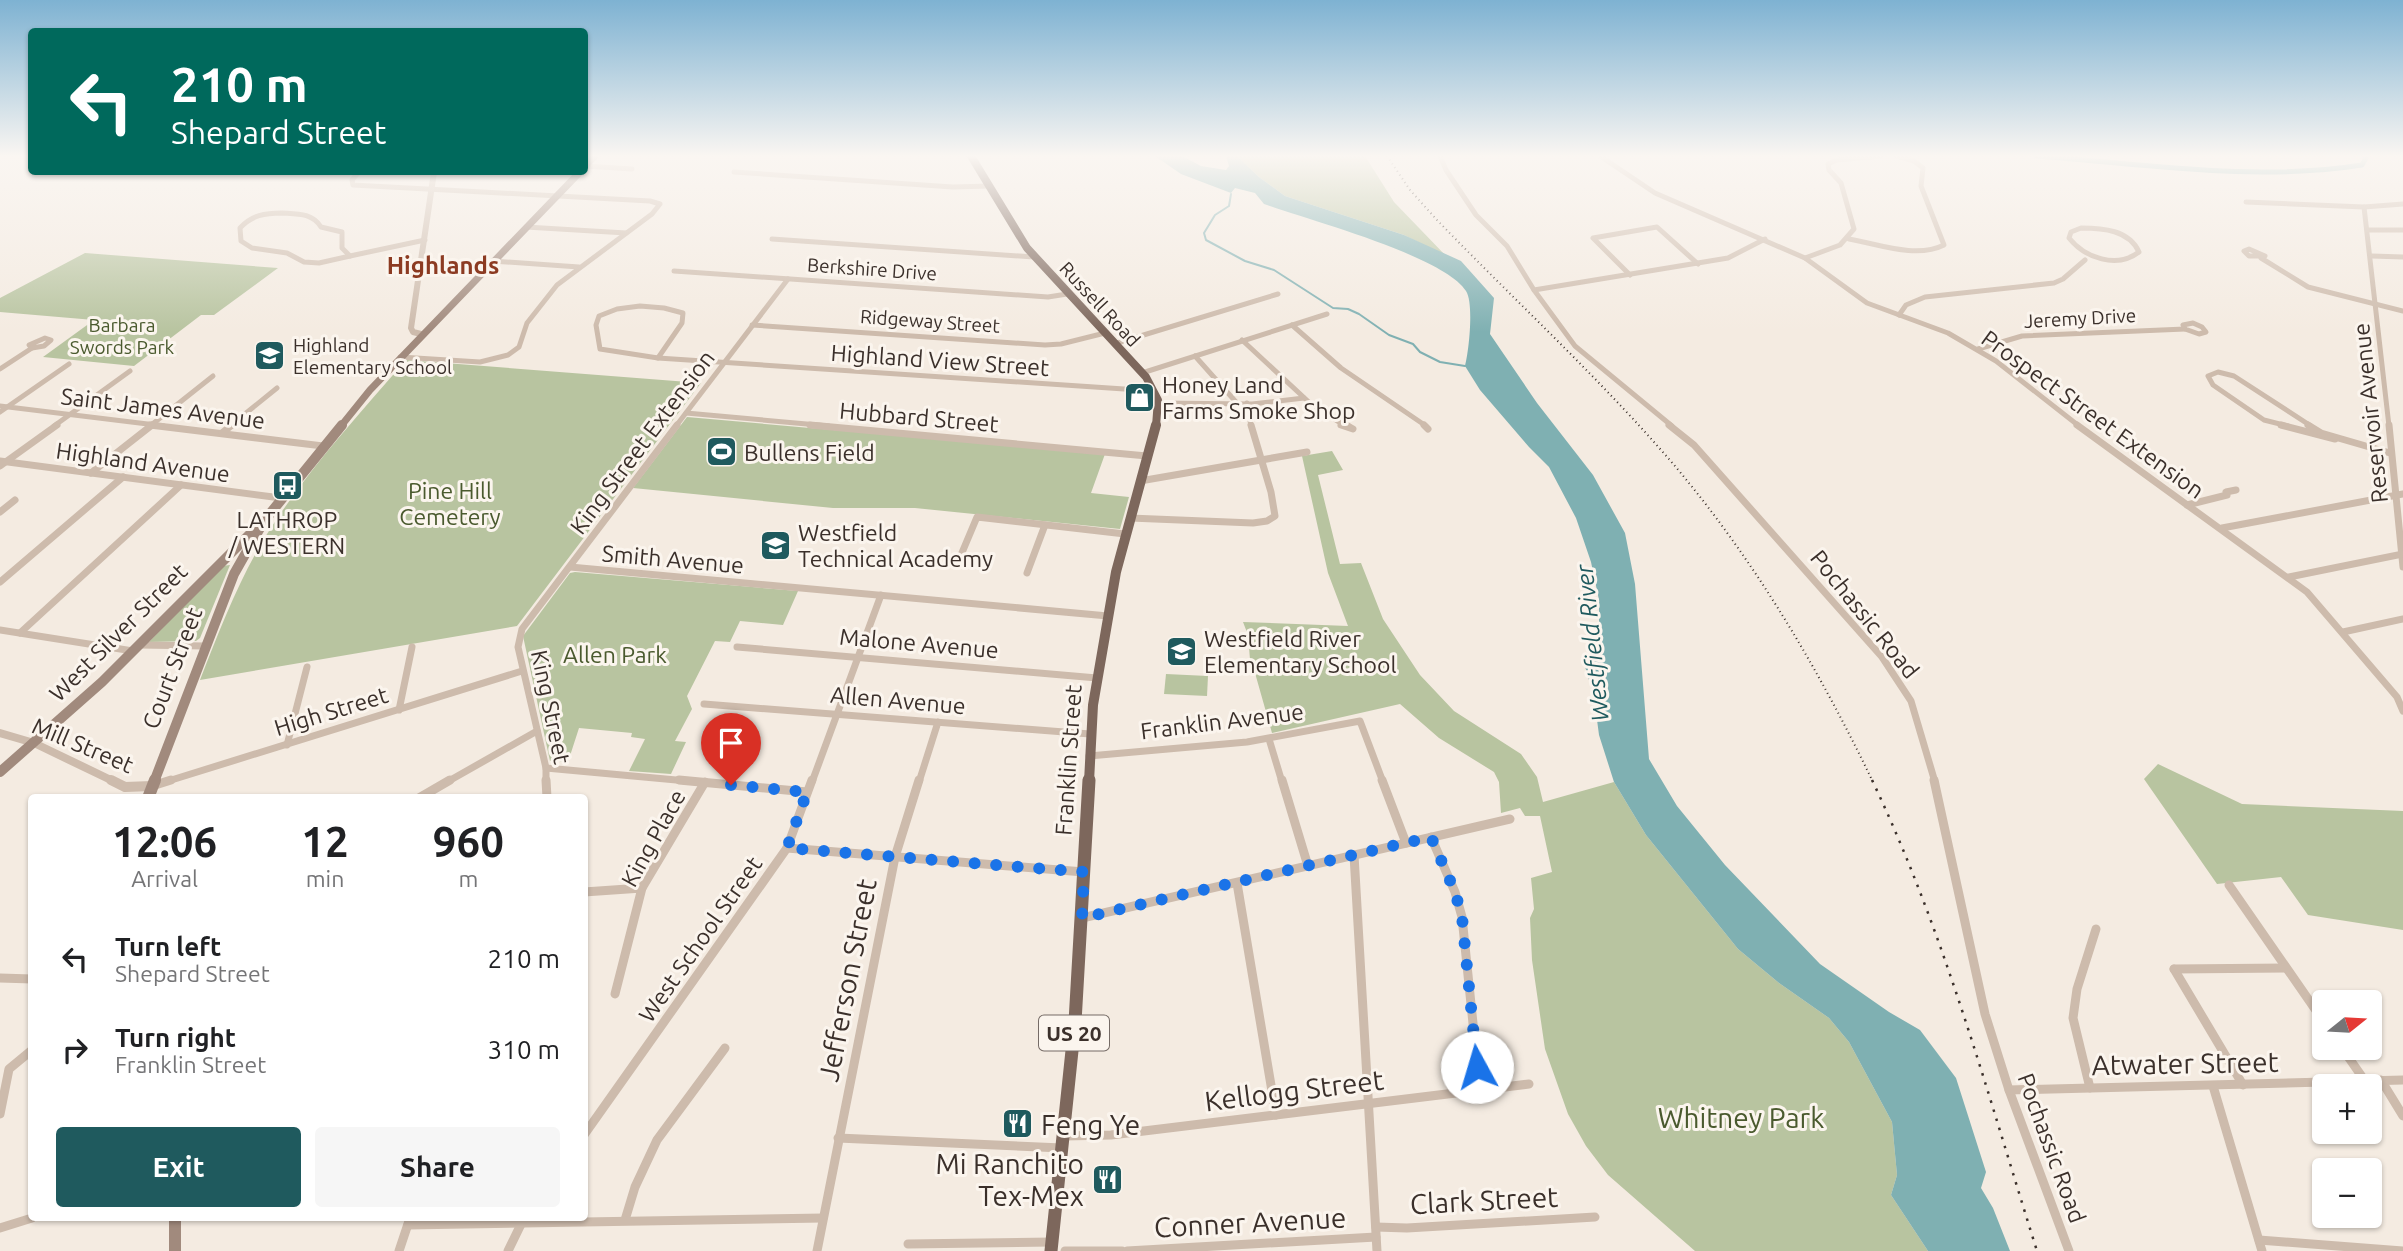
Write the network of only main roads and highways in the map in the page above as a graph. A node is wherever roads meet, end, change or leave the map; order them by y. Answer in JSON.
{"nodes":[{"id":1,"x":538,"y":214,"type":"edge"},
{"id":2,"x":1007,"y":214,"type":"edge"},
{"id":3,"x":1158,"y":403,"type":"joint"},
{"id":4,"x":264,"y":521,"type":"junction"},
{"id":5,"x":0,"y":772,"type":"edge"},
{"id":6,"x":149,"y":794,"type":"edge"},
{"id":7,"x":175,"y":1221,"type":"edge"},
{"id":8,"x":1056,"y":1248,"type":"edge"},
{"id":9,"x":176,"y":1251,"type":"edge"}],
"edges":[{"from":1,"to":4,"type":"main road"},
{"from":2,"to":3,"type":"main road","name":"Russell Road","number":"US 20"},
{"from":3,"to":8,"type":"main road","name":"Franklin Street","number":"US 20"},
{"from":4,"to":5,"type":"main road","name":"West Silver Street"},
{"from":4,"to":6,"type":"main road","name":"Court Street"},
{"from":7,"to":9,"type":"main road"}]}
